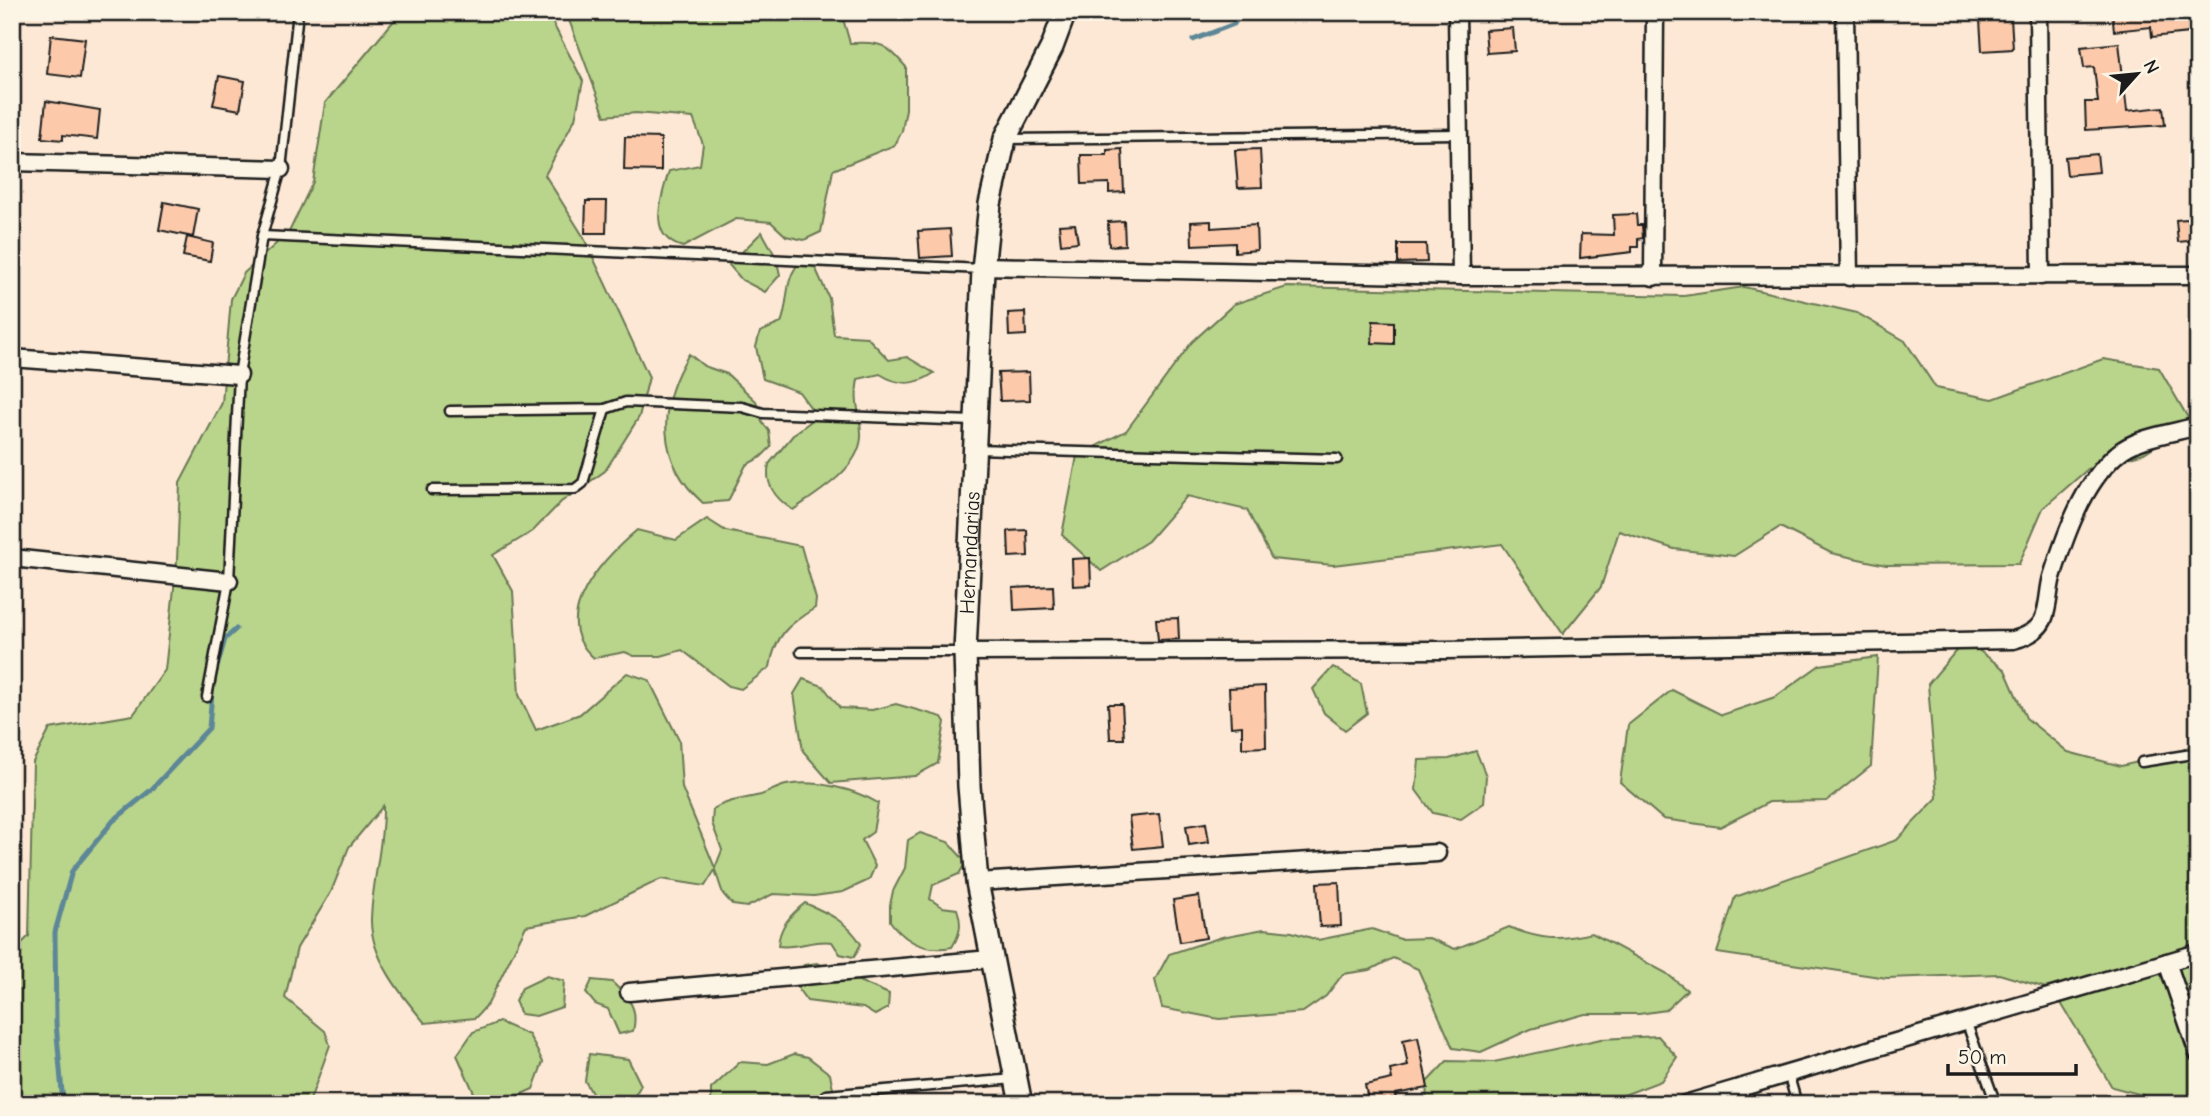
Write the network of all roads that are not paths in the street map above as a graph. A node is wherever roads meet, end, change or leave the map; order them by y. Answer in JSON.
{"nodes":[{"id":1,"x":298,"y":12,"type":"edge"},
{"id":2,"x":1065,"y":12,"type":"edge"},
{"id":3,"x":1457,"y":12,"type":"edge"},
{"id":4,"x":1655,"y":12,"type":"edge"},
{"id":5,"x":1845,"y":12,"type":"edge"},
{"id":6,"x":2038,"y":12,"type":"edge"},
{"id":7,"x":1459,"y":134,"type":"junction"},
{"id":8,"x":1005,"y":139,"type":"junction"},
{"id":9,"x":12,"y":163,"type":"edge"},
{"id":10,"x":281,"y":169,"type":"junction"},
{"id":11,"x":262,"y":236,"type":"junction"},
{"id":12,"x":983,"y":268,"type":"junction"},
{"id":13,"x":2198,"y":275,"type":"edge"},
{"id":14,"x":1461,"y":276,"type":"junction"},
{"id":15,"x":2041,"y":276,"type":"junction"},
{"id":16,"x":1653,"y":277,"type":"junction"},
{"id":17,"x":1849,"y":277,"type":"junction"},
{"id":18,"x":12,"y":358,"type":"edge"},
{"id":19,"x":239,"y":375,"type":"junction"},
{"id":20,"x":605,"y":409,"type":"junction"},
{"id":21,"x":450,"y":411,"type":"dead end"},
{"id":22,"x":976,"y":421,"type":"junction"},
{"id":23,"x":2198,"y":426,"type":"edge"},
{"id":24,"x":974,"y":449,"type":"junction"},
{"id":25,"x":1337,"y":459,"type":"dead end"},
{"id":26,"x":432,"y":490,"type":"dead end"},
{"id":27,"x":12,"y":558,"type":"edge"},
{"id":28,"x":229,"y":581,"type":"junction"},
{"id":29,"x":801,"y":652,"type":"dead end"},
{"id":30,"x":965,"y":652,"type":"junction"},
{"id":31,"x":207,"y":697,"type":"dead end"},
{"id":32,"x":2198,"y":753,"type":"edge"},
{"id":33,"x":2142,"y":762,"type":"dead end"},
{"id":34,"x":1437,"y":853,"type":"dead end"},
{"id":35,"x":977,"y":882,"type":"junction"},
{"id":36,"x":2198,"y":953,"type":"edge"},
{"id":37,"x":990,"y":959,"type":"junction"},
{"id":38,"x":2167,"y":962,"type":"junction"},
{"id":39,"x":629,"y":992,"type":"dead end"},
{"id":40,"x":1966,"y":1021,"type":"junction"},
{"id":41,"x":2198,"y":1052,"type":"edge"},
{"id":42,"x":1788,"y":1073,"type":"junction"},
{"id":43,"x":1015,"y":1079,"type":"junction"},
{"id":44,"x":826,"y":1095,"type":"dead end"},
{"id":45,"x":1021,"y":1104,"type":"edge"},
{"id":46,"x":1685,"y":1104,"type":"edge"},
{"id":47,"x":1797,"y":1104,"type":"edge"},
{"id":48,"x":1996,"y":1104,"type":"edge"}],
"edges":[{"from":1,"to":10,"type":"lane"},
{"from":2,"to":8,"type":"street","name":"Hernandarias"},
{"from":3,"to":7,"type":"street"},
{"from":4,"to":16,"type":"street"},
{"from":5,"to":17,"type":"street"},
{"from":6,"to":15,"type":"street"},
{"from":7,"to":8,"type":"lane"},
{"from":7,"to":14,"type":"street"},
{"from":8,"to":12,"type":"street","name":"Hernandarias"},
{"from":9,"to":10,"type":"street"},
{"from":10,"to":11,"type":"lane"},
{"from":11,"to":12,"type":"lane"},
{"from":11,"to":19,"type":"lane"},
{"from":12,"to":14,"type":"street"},
{"from":12,"to":22,"type":"street","name":"Hernandarias"},
{"from":13,"to":15,"type":"street"},
{"from":14,"to":16,"type":"street"},
{"from":15,"to":17,"type":"street"},
{"from":16,"to":17,"type":"street"},
{"from":18,"to":19,"type":"street"},
{"from":19,"to":28,"type":"lane"},
{"from":20,"to":21,"type":"lane"},
{"from":20,"to":22,"type":"lane"},
{"from":20,"to":26,"type":"lane"},
{"from":22,"to":24,"type":"street","name":"Hernandarias"},
{"from":23,"to":30,"type":"street"},
{"from":24,"to":25,"type":"lane"},
{"from":24,"to":30,"type":"street","name":"Hernandarias"},
{"from":27,"to":28,"type":"street"},
{"from":28,"to":31,"type":"lane"},
{"from":29,"to":30,"type":"lane"},
{"from":30,"to":35,"type":"street","name":"Hernandarias"},
{"from":32,"to":33,"type":"lane"},
{"from":34,"to":35,"type":"street"},
{"from":35,"to":37,"type":"street","name":"Hernandarias"},
{"from":36,"to":38,"type":"street"},
{"from":37,"to":39,"type":"street"},
{"from":37,"to":43,"type":"street","name":"Hernandarias"},
{"from":38,"to":40,"type":"street"},
{"from":38,"to":41,"type":"street"},
{"from":40,"to":42,"type":"street"},
{"from":40,"to":48,"type":"lane"},
{"from":42,"to":46,"type":"street"},
{"from":42,"to":47,"type":"lane"},
{"from":43,"to":44,"type":"lane"},
{"from":43,"to":45,"type":"street","name":"Hernandarias"}]}
